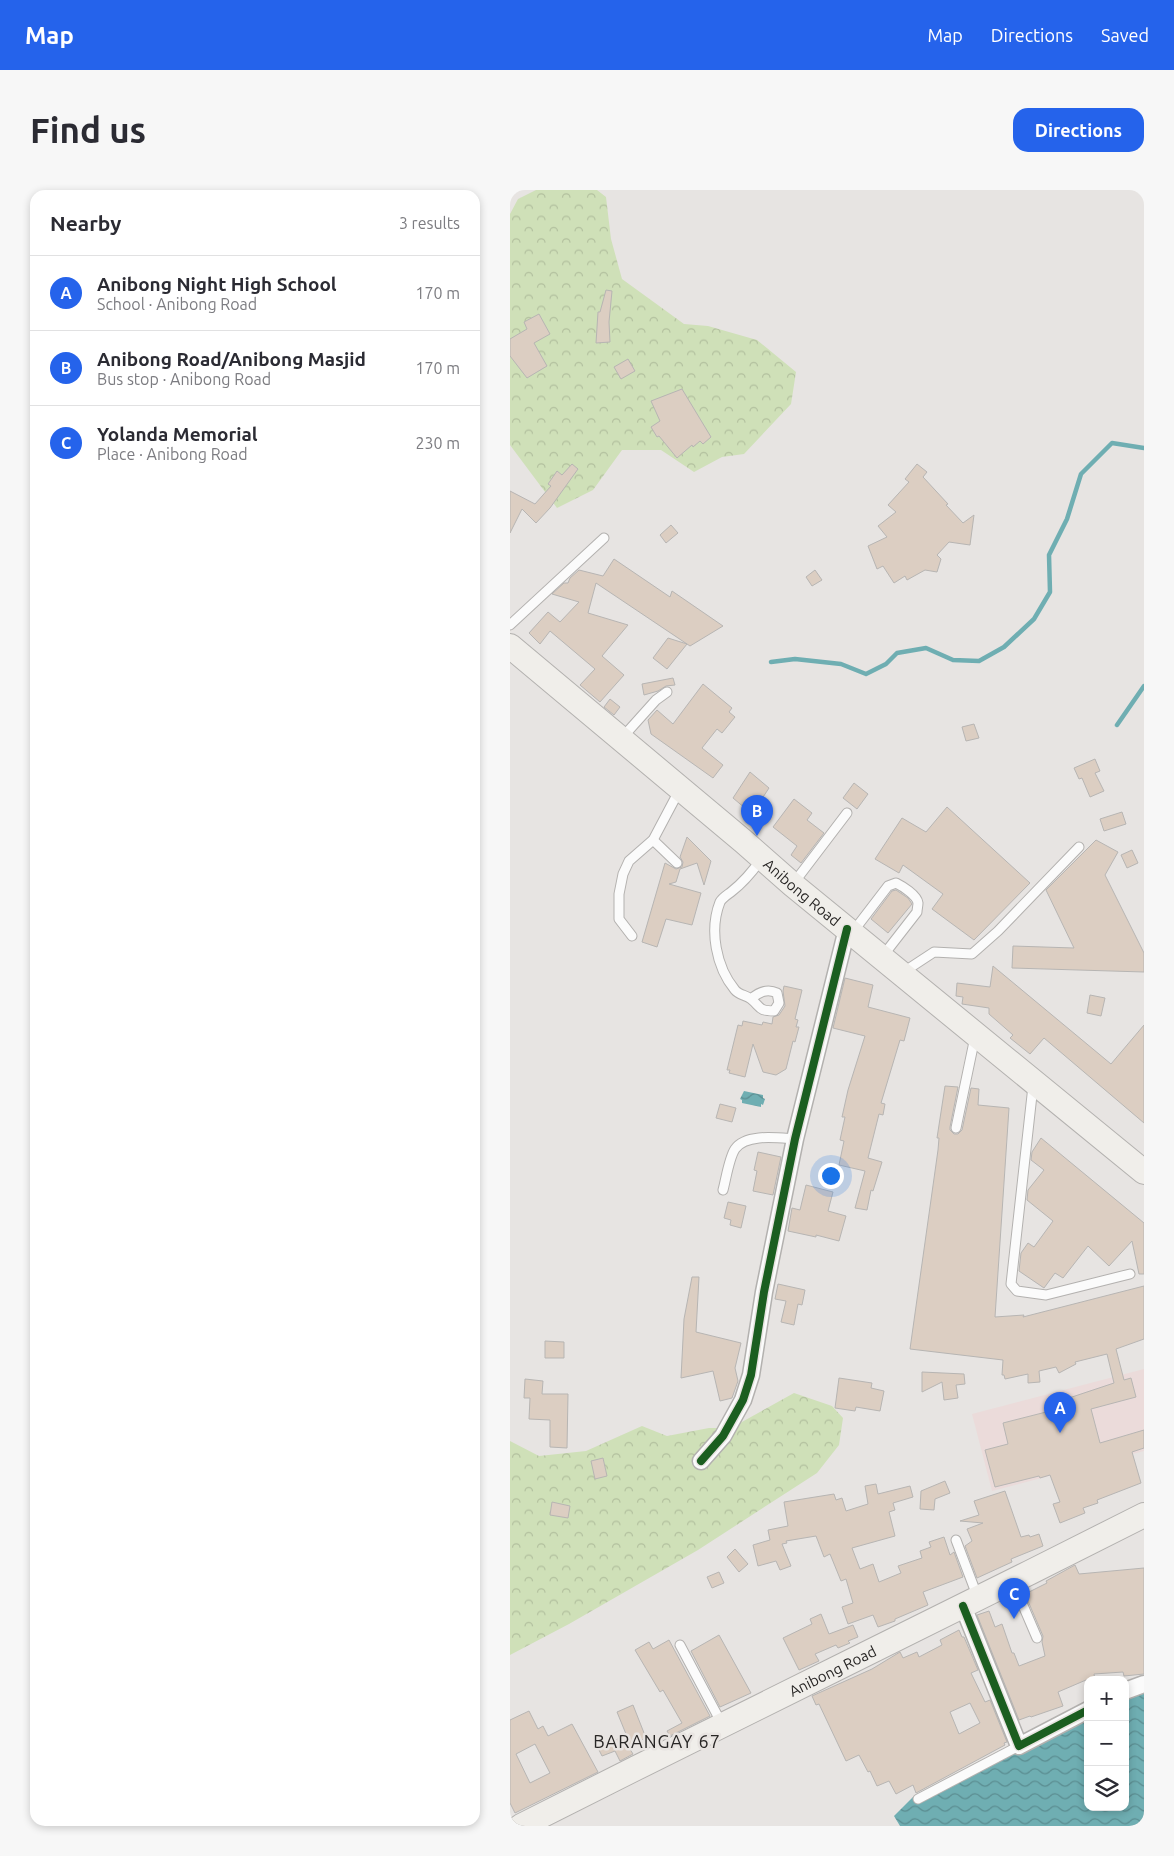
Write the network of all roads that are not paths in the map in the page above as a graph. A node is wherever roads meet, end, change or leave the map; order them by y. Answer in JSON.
{"nodes":[{"id":1,"x":604,"y":538,"type":"dead end"},
{"id":2,"x":510,"y":625,"type":"edge"},
{"id":3,"x":510,"y":646,"type":"edge"},
{"id":4,"x":666,"y":692,"type":"dead end"},
{"id":5,"x":621,"y":739,"type":"junction"},
{"id":6,"x":680,"y":788,"type":"junction"},
{"id":7,"x":847,"y":813,"type":"dead end"},
{"id":8,"x":653,"y":840,"type":"junction"},
{"id":9,"x":1079,"y":847,"type":"dead end"},
{"id":10,"x":763,"y":858,"type":"junction"},
{"id":11,"x":677,"y":863,"type":"dead end"},
{"id":12,"x":793,"y":885,"type":"junction"},
{"id":13,"x":849,"y":931,"type":"junction"},
{"id":14,"x":632,"y":936,"type":"dead end"},
{"id":15,"x":882,"y":957,"type":"junction"},
{"id":16,"x":902,"y":973,"type":"junction"},
{"id":17,"x":751,"y":999,"type":"dead end"},
{"id":18,"x":976,"y":1034,"type":"junction"},
{"id":19,"x":1034,"y":1082,"type":"junction"},
{"id":20,"x":956,"y":1128,"type":"dead end"},
{"id":21,"x":795,"y":1139,"type":"junction"},
{"id":22,"x":1144,"y":1172,"type":"edge"},
{"id":23,"x":722,"y":1190,"type":"dead end"},
{"id":24,"x":1130,"y":1274,"type":"dead end"},
{"id":25,"x":700,"y":1461,"type":"dead end"},
{"id":26,"x":1144,"y":1515,"type":"edge"},
{"id":27,"x":956,"y":1540,"type":"dead end"},
{"id":28,"x":1013,"y":1581,"type":"junction"},
{"id":29,"x":970,"y":1602,"type":"junction"},
{"id":30,"x":1037,"y":1638,"type":"dead end"},
{"id":31,"x":680,"y":1645,"type":"dead end"},
{"id":32,"x":1144,"y":1684,"type":"edge"},
{"id":33,"x":1129,"y":1690,"type":"edge"},
{"id":34,"x":1084,"y":1712,"type":"edge"},
{"id":35,"x":722,"y":1724,"type":"junction"},
{"id":36,"x":1019,"y":1746,"type":"junction"},
{"id":37,"x":918,"y":1799,"type":"dead end"},
{"id":38,"x":521,"y":1826,"type":"edge"}],
"edges":[{"from":1,"to":2,"type":"lane"},
{"from":3,"to":5,"type":"main road","name":"Anibong Road"},
{"from":4,"to":5,"type":"lane"},
{"from":5,"to":6,"type":"main road","name":"Anibong Road"},
{"from":6,"to":8,"type":"lane"},
{"from":6,"to":10,"type":"main road","name":"Anibong Road"},
{"from":7,"to":12,"type":"lane"},
{"from":8,"to":11,"type":"lane"},
{"from":8,"to":14,"type":"lane"},
{"from":9,"to":16,"type":"lane"},
{"from":10,"to":12,"type":"main road","name":"Anibong Road"},
{"from":10,"to":17,"type":"lane"},
{"from":12,"to":13,"type":"main road","name":"Anibong Road"},
{"from":13,"to":15,"type":"main road","name":"Anibong Road"},
{"from":13,"to":15,"type":"lane"},
{"from":13,"to":21,"type":"street"},
{"from":15,"to":16,"type":"main road","name":"Anibong Road"},
{"from":16,"to":18,"type":"main road","name":"Anibong Road"},
{"from":18,"to":19,"type":"main road","name":"Anibong Road"},
{"from":18,"to":20,"type":"lane"},
{"from":19,"to":22,"type":"main road","name":"Anibong Road"},
{"from":19,"to":24,"type":"lane"},
{"from":21,"to":23,"type":"lane"},
{"from":21,"to":25,"type":"street"},
{"from":26,"to":28,"type":"main road","name":"Anibong Road"},
{"from":27,"to":29,"type":"lane"},
{"from":28,"to":29,"type":"main road","name":"Anibong Road"},
{"from":28,"to":30,"type":"lane"},
{"from":29,"to":35,"type":"main road","name":"Anibong Road"},
{"from":29,"to":36,"type":"street"},
{"from":31,"to":35,"type":"lane"},
{"from":32,"to":33,"type":"street"},
{"from":34,"to":36,"type":"street"},
{"from":35,"to":38,"type":"main road","name":"Anibong Road"},
{"from":36,"to":37,"type":"lane"}]}
